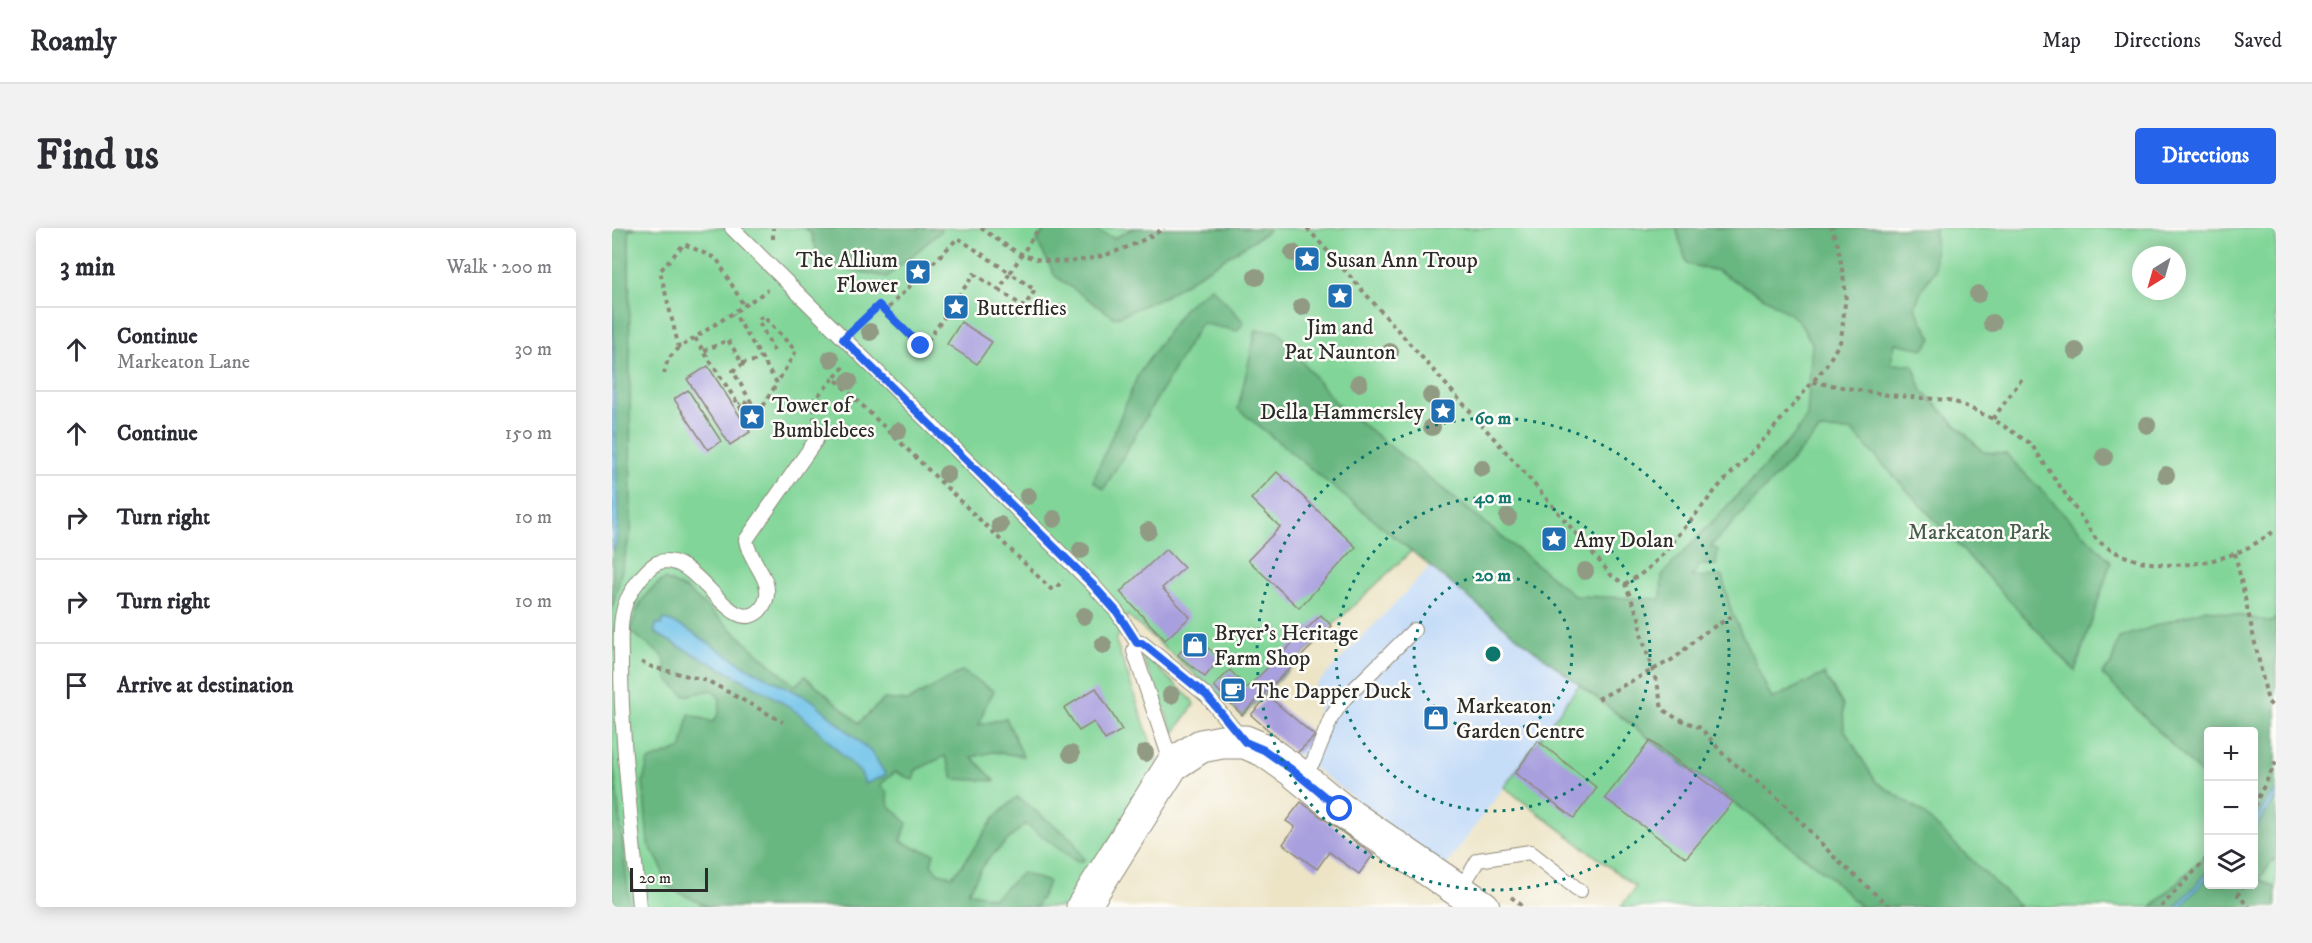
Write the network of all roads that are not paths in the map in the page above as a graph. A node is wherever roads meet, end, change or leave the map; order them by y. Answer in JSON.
{"nodes":[{"id":1,"x":732,"y":228,"type":"edge"},
{"id":2,"x":816,"y":440,"type":"road end"},
{"id":3,"x":1414,"y":630,"type":"dead end"},
{"id":4,"x":1137,"y":643,"type":"junction"},
{"id":5,"x":1245,"y":742,"type":"junction"},
{"id":6,"x":1172,"y":765,"type":"junction"},
{"id":7,"x":1302,"y":778,"type":"junction"},
{"id":8,"x":1580,"y":891,"type":"dead end"},
{"id":9,"x":1471,"y":898,"type":"edge"},
{"id":10,"x":639,"y":907,"type":"edge"},
{"id":11,"x":1083,"y":907,"type":"edge"}],
"edges":[{"from":1,"to":4,"type":"lane"},
{"from":2,"to":10,"type":"lane"},
{"from":3,"to":7,"type":"lane"},
{"from":4,"to":5,"type":"lane"},
{"from":4,"to":6,"type":"lane"},
{"from":5,"to":6,"type":"street"},
{"from":5,"to":7,"type":"street"},
{"from":6,"to":11,"type":"street"},
{"from":7,"to":9,"type":"street"},
{"from":8,"to":9,"type":"lane"}]}
